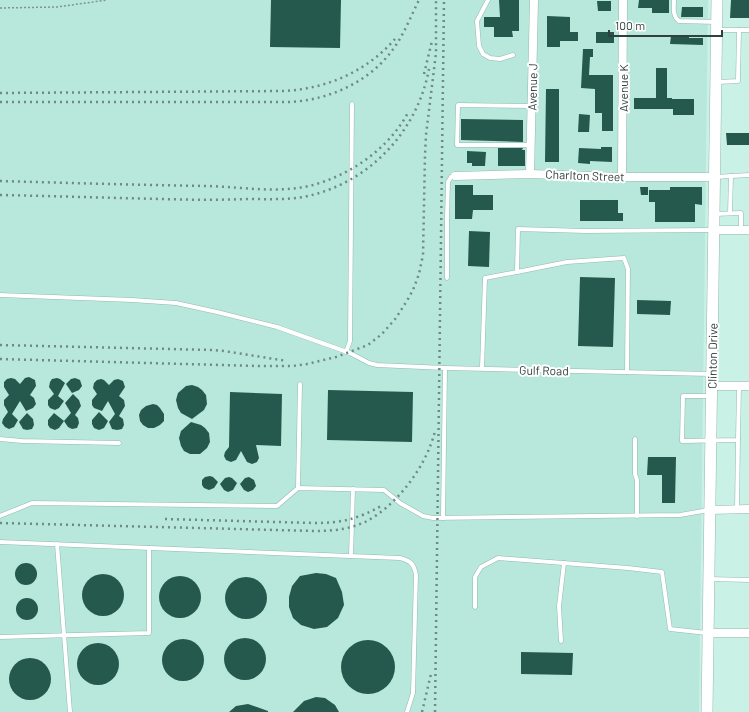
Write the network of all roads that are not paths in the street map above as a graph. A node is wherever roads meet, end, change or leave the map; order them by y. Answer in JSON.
{"nodes":[{"id":1,"x":488,"y":0,"type":"edge"},
{"id":2,"x":534,"y":0,"type":"edge"},
{"id":3,"x":623,"y":0,"type":"edge"},
{"id":4,"x":674,"y":0,"type":"edge"},
{"id":5,"x":717,"y":0,"type":"edge"},
{"id":6,"x":716,"y":26,"type":"junction"},
{"id":7,"x":739,"y":30,"type":"junction"},
{"id":8,"x":749,"y":30,"type":"edge"},
{"id":9,"x":513,"y":55,"type":"dead end"},
{"id":10,"x":716,"y":82,"type":"junction"},
{"id":11,"x":352,"y":104,"type":"dead end"},
{"id":12,"x":532,"y":106,"type":"junction"},
{"id":13,"x":531,"y":145,"type":"junction"},
{"id":14,"x":530,"y":174,"type":"junction"},
{"id":15,"x":749,"y":175,"type":"edge"},
{"id":16,"x":455,"y":176,"type":"joint"},
{"id":17,"x":622,"y":176,"type":"junction"},
{"id":18,"x":731,"y":176,"type":"junction"},
{"id":19,"x":714,"y":177,"type":"junction"},
{"id":20,"x":730,"y":213,"type":"junction"},
{"id":21,"x":714,"y":214,"type":"junction"},
{"id":22,"x":713,"y":230,"type":"junction"},
{"id":23,"x":745,"y":230,"type":"edge"},
{"id":24,"x":517,"y":272,"type":"junction"},
{"id":25,"x":447,"y":278,"type":"dead end"},
{"id":26,"x":0,"y":295,"type":"edge"},
{"id":27,"x":346,"y":352,"type":"junction"},
{"id":28,"x":445,"y":368,"type":"junction"},
{"id":29,"x":482,"y":368,"type":"junction"},
{"id":30,"x":627,"y":372,"type":"junction"},
{"id":31,"x":712,"y":374,"type":"junction"},
{"id":32,"x":300,"y":384,"type":"dead end"},
{"id":33,"x":739,"y":386,"type":"junction"},
{"id":34,"x":749,"y":386,"type":"edge"},
{"id":35,"x":711,"y":391,"type":"junction"},
{"id":36,"x":0,"y":439,"type":"edge"},
{"id":37,"x":635,"y":439,"type":"dead end"},
{"id":38,"x":738,"y":440,"type":"junction"},
{"id":39,"x":710,"y":441,"type":"junction"},
{"id":40,"x":119,"y":443,"type":"dead end"},
{"id":41,"x":298,"y":488,"type":"junction"},
{"id":42,"x":353,"y":489,"type":"junction"},
{"id":43,"x":749,"y":509,"type":"edge"},
{"id":44,"x":710,"y":510,"type":"junction"},
{"id":45,"x":737,"y":510,"type":"junction"},
{"id":46,"x":0,"y":516,"type":"edge"},
{"id":47,"x":637,"y":516,"type":"junction"},
{"id":48,"x":443,"y":518,"type":"junction"},
{"id":49,"x":0,"y":542,"type":"edge"},
{"id":50,"x":57,"y":544,"type":"junction"},
{"id":51,"x":149,"y":548,"type":"junction"},
{"id":52,"x":351,"y":556,"type":"junction"},
{"id":53,"x":564,"y":563,"type":"junction"},
{"id":54,"x":709,"y":579,"type":"junction"},
{"id":55,"x":749,"y":580,"type":"edge"},
{"id":56,"x":475,"y":607,"type":"dead end"},
{"id":57,"x":708,"y":633,"type":"junction"},
{"id":58,"x":749,"y":633,"type":"edge"},
{"id":59,"x":64,"y":636,"type":"junction"},
{"id":60,"x":0,"y":637,"type":"edge"},
{"id":61,"x":561,"y":642,"type":"dead end"},
{"id":62,"x":70,"y":712,"type":"edge"},
{"id":63,"x":407,"y":712,"type":"edge"},
{"id":64,"x":707,"y":712,"type":"edge"}],
"edges":[{"from":1,"to":9,"type":"lane"},
{"from":2,"to":12,"type":"street","name":"Avenue J"},
{"from":3,"to":17,"type":"street","name":"Avenue K"},
{"from":4,"to":6,"type":"lane"},
{"from":5,"to":6,"type":"main road","name":"Clinton Drive"},
{"from":6,"to":7,"type":"lane"},
{"from":6,"to":10,"type":"main road","name":"Clinton Drive"},
{"from":7,"to":8,"type":"lane"},
{"from":7,"to":10,"type":"lane"},
{"from":10,"to":19,"type":"main road","name":"Clinton Drive"},
{"from":11,"to":27,"type":"lane"},
{"from":12,"to":13,"type":"street","name":"Avenue J"},
{"from":12,"to":13,"type":"lane"},
{"from":13,"to":14,"type":"street","name":"Avenue J"},
{"from":14,"to":16,"type":"street","name":"Charlton Street"},
{"from":14,"to":17,"type":"street","name":"Charlton Street"},
{"from":15,"to":18,"type":"lane"},
{"from":16,"to":25,"type":"lane"},
{"from":17,"to":19,"type":"street","name":"Charlton Street"},
{"from":18,"to":19,"type":"lane"},
{"from":18,"to":20,"type":"lane"},
{"from":19,"to":21,"type":"main road","name":"Clinton Drive"},
{"from":20,"to":21,"type":"lane"},
{"from":20,"to":23,"type":"lane"},
{"from":21,"to":22,"type":"main road","name":"Clinton Drive"},
{"from":22,"to":23,"type":"street"},
{"from":22,"to":24,"type":"lane"},
{"from":22,"to":31,"type":"main road","name":"Clinton Drive"},
{"from":24,"to":29,"type":"lane"},
{"from":24,"to":30,"type":"lane"},
{"from":26,"to":27,"type":"lane","name":"Gulf Road"},
{"from":27,"to":28,"type":"lane","name":"Gulf Road"},
{"from":28,"to":29,"type":"lane","name":"Gulf Road"},
{"from":28,"to":48,"type":"lane"},
{"from":29,"to":30,"type":"lane","name":"Gulf Road"},
{"from":30,"to":31,"type":"lane","name":"Gulf Road"},
{"from":31,"to":35,"type":"main road","name":"Clinton Drive"},
{"from":32,"to":41,"type":"lane"},
{"from":33,"to":34,"type":"street"},
{"from":33,"to":35,"type":"street"},
{"from":33,"to":38,"type":"lane"},
{"from":35,"to":39,"type":"main road","name":"Clinton Drive"},
{"from":35,"to":39,"type":"lane"},
{"from":36,"to":40,"type":"lane"},
{"from":37,"to":47,"type":"lane"},
{"from":38,"to":39,"type":"lane"},
{"from":38,"to":45,"type":"lane"},
{"from":39,"to":44,"type":"main road","name":"Clinton Drive"},
{"from":41,"to":42,"type":"lane"},
{"from":41,"to":46,"type":"lane"},
{"from":42,"to":48,"type":"lane"},
{"from":42,"to":52,"type":"lane"},
{"from":43,"to":45,"type":"street"},
{"from":44,"to":45,"type":"street"},
{"from":44,"to":47,"type":"lane"},
{"from":44,"to":54,"type":"main road","name":"Clinton Drive"},
{"from":47,"to":48,"type":"lane"},
{"from":49,"to":50,"type":"lane"},
{"from":50,"to":51,"type":"lane"},
{"from":50,"to":59,"type":"lane"},
{"from":51,"to":52,"type":"lane"},
{"from":51,"to":59,"type":"lane"},
{"from":52,"to":63,"type":"lane"},
{"from":53,"to":56,"type":"lane"},
{"from":53,"to":57,"type":"lane"},
{"from":53,"to":61,"type":"lane"},
{"from":54,"to":55,"type":"lane"},
{"from":54,"to":57,"type":"main road","name":"Clinton Drive"},
{"from":57,"to":58,"type":"street"},
{"from":57,"to":64,"type":"main road","name":"Clinton Drive"},
{"from":59,"to":60,"type":"lane"},
{"from":59,"to":62,"type":"lane"}]}
